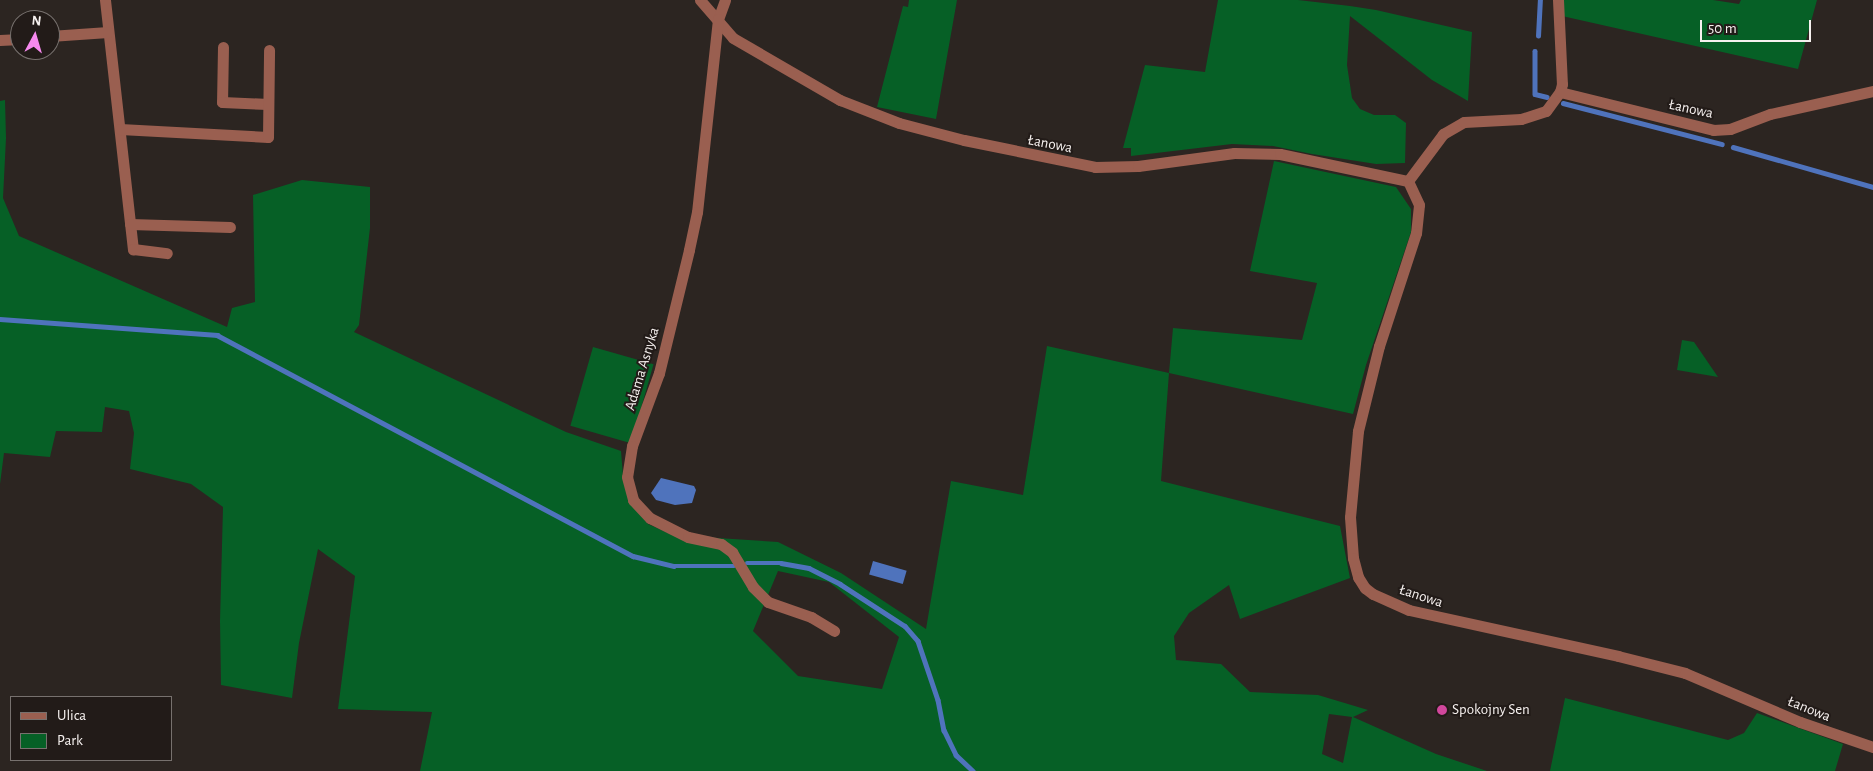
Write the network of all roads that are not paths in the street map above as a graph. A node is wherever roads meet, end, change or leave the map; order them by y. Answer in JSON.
{"nodes":[{"id":1,"x":105,"y":0,"type":"edge"},
{"id":2,"x":700,"y":0,"type":"edge"},
{"id":3,"x":725,"y":0,"type":"edge"},
{"id":4,"x":1558,"y":0,"type":"edge"},
{"id":5,"x":718,"y":19,"type":"junction"},
{"id":6,"x":108,"y":32,"type":"junction"},
{"id":7,"x":60,"y":35,"type":"edge"},
{"id":8,"x":223,"y":47,"type":"dead end"},
{"id":9,"x":269,"y":50,"type":"dead end"},
{"id":10,"x":1873,"y":91,"type":"edge"},
{"id":11,"x":1560,"y":92,"type":"junction"},
{"id":12,"x":268,"y":104,"type":"junction"},
{"id":13,"x":120,"y":129,"type":"junction"},
{"id":14,"x":1408,"y":181,"type":"junction"},
{"id":15,"x":130,"y":224,"type":"junction"},
{"id":16,"x":230,"y":227,"type":"dead end"},
{"id":17,"x":168,"y":253,"type":"dead end"},
{"id":18,"x":834,"y":631,"type":"dead end"},
{"id":19,"x":1873,"y":747,"type":"edge"}],
"edges":[{"from":1,"to":6,"type":"street"},
{"from":2,"to":5,"type":"street","name":"Łanowa"},
{"from":3,"to":5,"type":"street","name":"Adama Asnyka"},
{"from":4,"to":11,"type":"street"},
{"from":5,"to":14,"type":"street","name":"Łanowa"},
{"from":5,"to":18,"type":"street","name":"Adama Asnyka"},
{"from":6,"to":7,"type":"street"},
{"from":6,"to":13,"type":"street"},
{"from":8,"to":12,"type":"street"},
{"from":9,"to":12,"type":"street"},
{"from":10,"to":11,"type":"street","name":"Łanowa"},
{"from":11,"to":14,"type":"street"},
{"from":12,"to":13,"type":"street"},
{"from":13,"to":15,"type":"street"},
{"from":14,"to":19,"type":"street","name":"Łanowa"},
{"from":15,"to":16,"type":"street"},
{"from":15,"to":17,"type":"street"}]}
